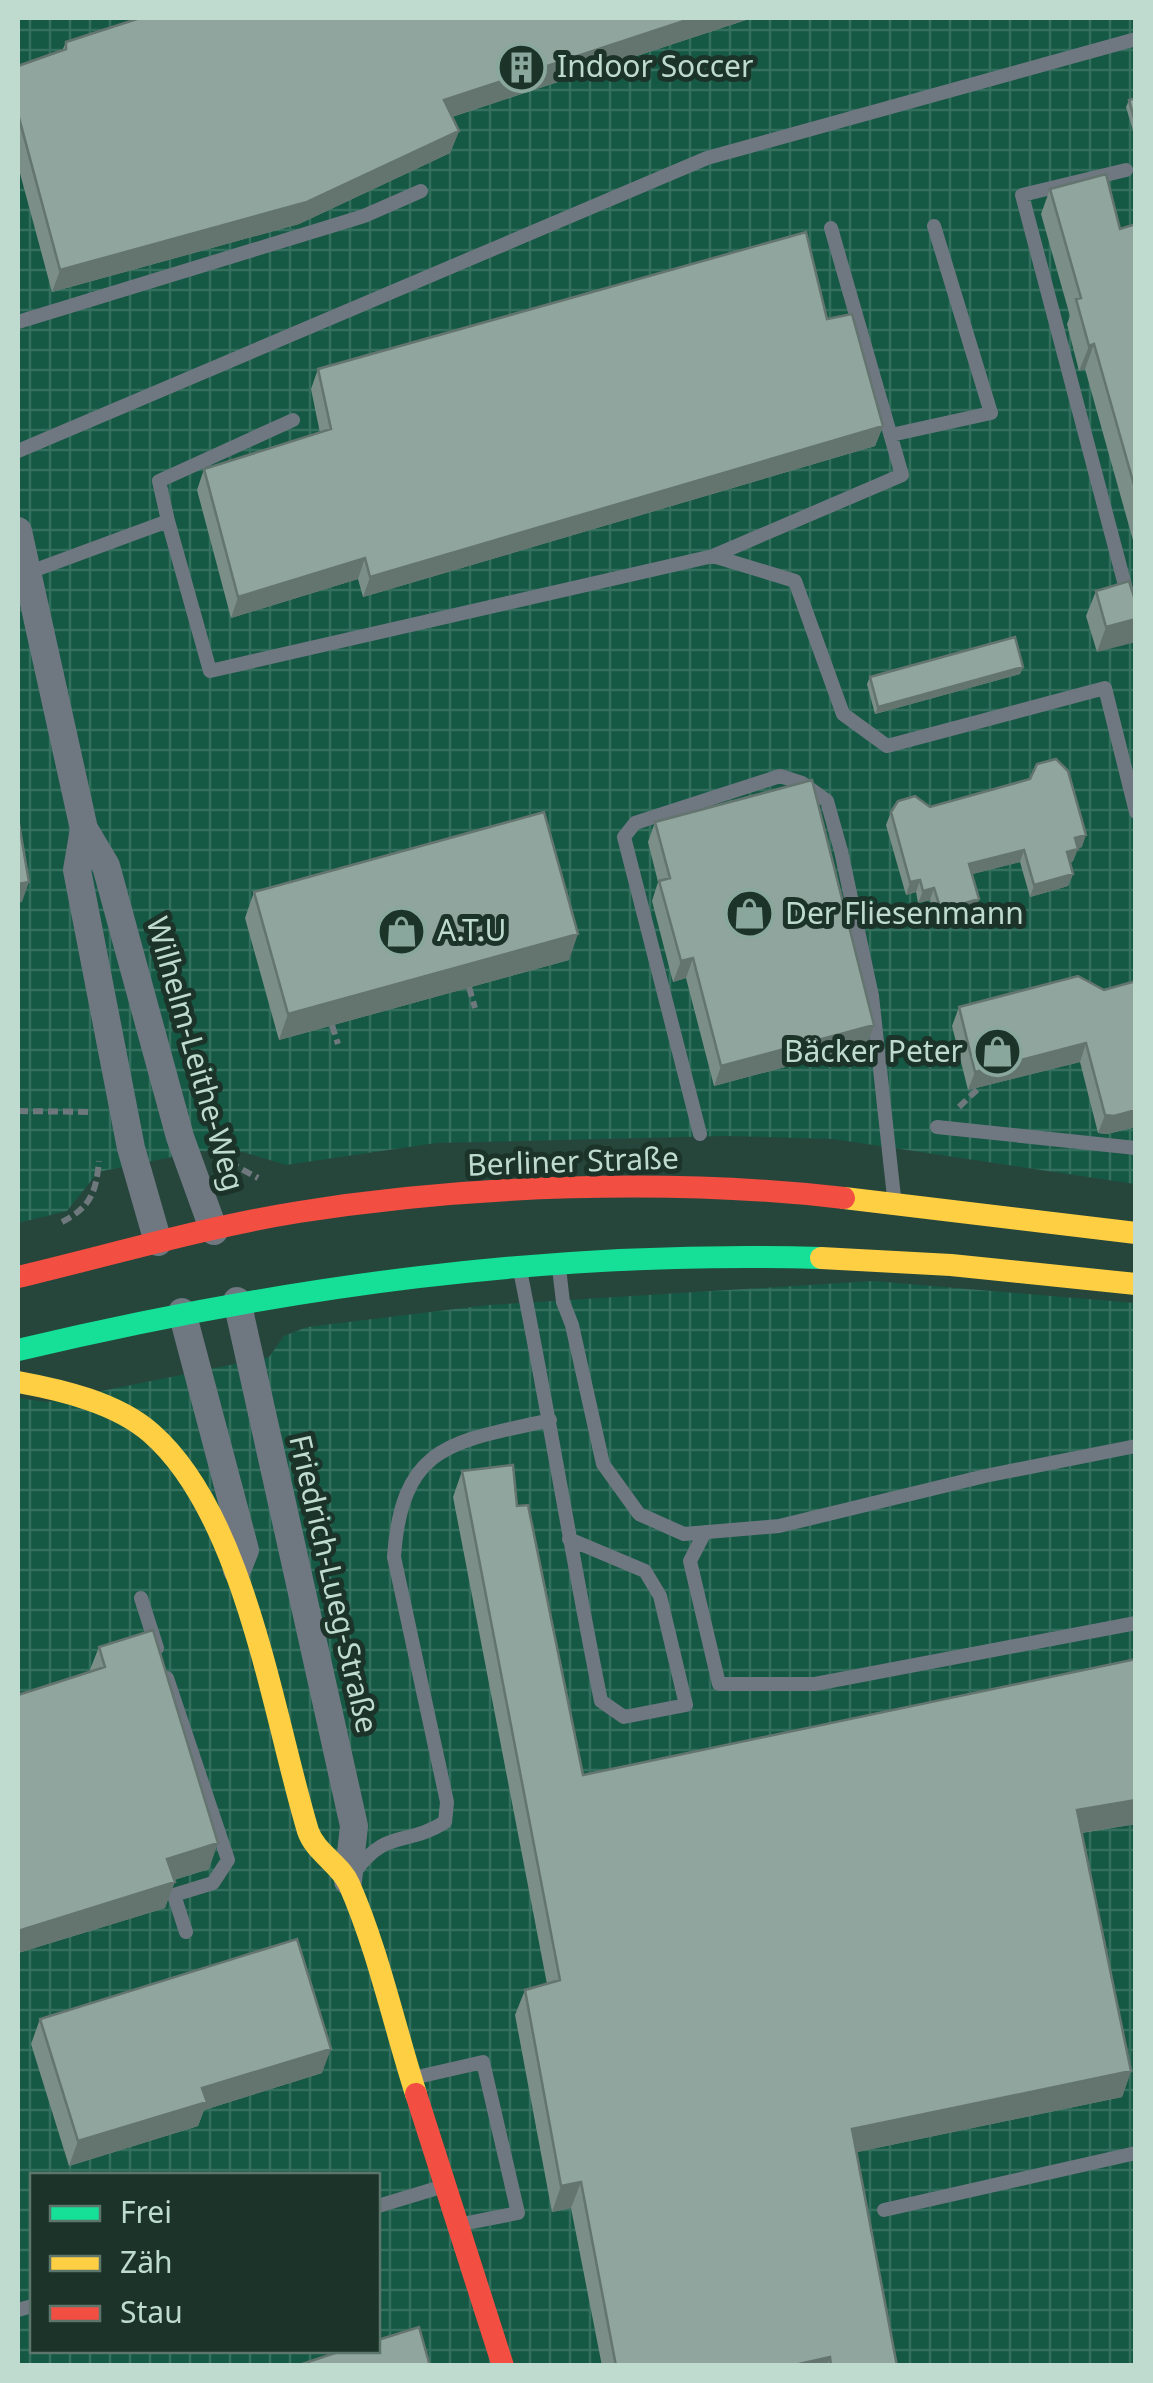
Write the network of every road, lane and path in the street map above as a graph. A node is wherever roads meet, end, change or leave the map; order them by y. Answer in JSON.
{"nodes":[{"id":1,"x":1136,"y":39,"type":"edge"},
{"id":2,"x":1126,"y":170,"type":"dead end"},
{"id":3,"x":421,"y":190,"type":"dead end"},
{"id":4,"x":934,"y":226,"type":"dead end"},
{"id":5,"x":831,"y":228,"type":"dead end"},
{"id":6,"x":18,"y":322,"type":"edge"},
{"id":7,"x":293,"y":420,"type":"dead end"},
{"id":8,"x":891,"y":435,"type":"junction"},
{"id":9,"x":18,"y":452,"type":"edge"},
{"id":10,"x":168,"y":521,"type":"junction"},
{"id":11,"x":18,"y":531,"type":"edge"},
{"id":12,"x":714,"y":556,"type":"junction"},
{"id":13,"x":27,"y":572,"type":"junction"},
{"id":14,"x":1136,"y":628,"type":"edge"},
{"id":15,"x":1136,"y":812,"type":"edge"},
{"id":16,"x":84,"y":829,"type":"junction"},
{"id":17,"x":468,"y":987,"type":"edge"},
{"id":18,"x":476,"y":1008,"type":"dead end"},
{"id":19,"x":332,"y":1025,"type":"edge"},
{"id":20,"x":338,"y":1044,"type":"dead end"},
{"id":21,"x":18,"y":1111,"type":"edge"},
{"id":22,"x":93,"y":1125,"type":"dead end"},
{"id":23,"x":937,"y":1127,"type":"dead end"},
{"id":24,"x":700,"y":1134,"type":"dead end"},
{"id":25,"x":1136,"y":1148,"type":"edge"},
{"id":26,"x":894,"y":1204,"type":"junction"},
{"id":27,"x":1136,"y":1233,"type":"edge"},
{"id":28,"x":217,"y":1240,"type":"junction"},
{"id":29,"x":160,"y":1251,"type":"junction"},
{"id":30,"x":558,"y":1262,"type":"junction"},
{"id":31,"x":520,"y":1265,"type":"junction"},
{"id":32,"x":18,"y":1277,"type":"edge"},
{"id":33,"x":1136,"y":1284,"type":"edge"},
{"id":34,"x":234,"y":1292,"type":"junction"},
{"id":35,"x":179,"y":1303,"type":"junction"},
{"id":36,"x":18,"y":1350,"type":"edge"},
{"id":37,"x":18,"y":1382,"type":"edge"},
{"id":38,"x":550,"y":1420,"type":"junction"},
{"id":39,"x":1135,"y":1451,"type":"edge"},
{"id":40,"x":705,"y":1532,"type":"junction"},
{"id":41,"x":569,"y":1539,"type":"junction"},
{"id":42,"x":237,"y":1570,"type":"junction"},
{"id":43,"x":142,"y":1598,"type":"dead end"},
{"id":44,"x":1136,"y":1623,"type":"edge"},
{"id":45,"x":348,"y":1881,"type":"junction"},
{"id":46,"x":186,"y":1932,"type":"dead end"},
{"id":47,"x":412,"y":2078,"type":"junction"},
{"id":48,"x":1136,"y":2153,"type":"edge"},
{"id":49,"x":446,"y":2185,"type":"junction"},
{"id":50,"x":380,"y":2205,"type":"edge"},
{"id":51,"x":884,"y":2210,"type":"dead end"},
{"id":52,"x":459,"y":2225,"type":"junction"},
{"id":53,"x":503,"y":2366,"type":"edge"}],
"edges":[{"from":1,"to":9,"type":"lane"},
{"from":2,"to":14,"type":"lane"},
{"from":3,"to":6,"type":"lane"},
{"from":4,"to":8,"type":"lane"},
{"from":5,"to":8,"type":"lane"},
{"from":7,"to":10,"type":"lane"},
{"from":8,"to":12,"type":"lane"},
{"from":10,"to":12,"type":"lane"},
{"from":10,"to":13,"type":"lane"},
{"from":11,"to":13,"type":"street","name":"Wilhelm-Leithe-Weg"},
{"from":12,"to":15,"type":"lane"},
{"from":13,"to":16,"type":"street","name":"Wilhelm-Leithe-Weg"},
{"from":16,"to":28,"type":"street","name":"Wilhelm-Leithe-Weg"},
{"from":16,"to":29,"type":"street","name":"Wilhelm-Leithe-Weg"},
{"from":17,"to":18,"type":"path"},
{"from":19,"to":20,"type":"path"},
{"from":21,"to":22,"type":"path"},
{"from":23,"to":25,"type":"lane"},
{"from":24,"to":26,"type":"lane"},
{"from":26,"to":27,"type":"main road","name":"Berliner Straße"},
{"from":26,"to":28,"type":"main road","name":"Berliner Straße"},
{"from":28,"to":29,"type":"main road","name":"Berliner Straße"},
{"from":29,"to":32,"type":"main road","name":"Berliner Straße"},
{"from":30,"to":31,"type":"main road"},
{"from":30,"to":33,"type":"main road"},
{"from":30,"to":40,"type":"lane"},
{"from":31,"to":34,"type":"main road"},
{"from":31,"to":38,"type":"lane"},
{"from":34,"to":35,"type":"main road"},
{"from":34,"to":45,"type":"street","name":"Friedrich-Lueg-Straße"},
{"from":35,"to":36,"type":"main road"},
{"from":35,"to":42,"type":"street","name":"Friedrich-Lueg-Straße"},
{"from":37,"to":42,"type":"main road","name":"Friedrich-Lueg-Straße"},
{"from":38,"to":41,"type":"lane"},
{"from":38,"to":45,"type":"lane"},
{"from":39,"to":40,"type":"lane"},
{"from":40,"to":44,"type":"lane"},
{"from":41,"to":41,"type":"lane"},
{"from":42,"to":45,"type":"main road","name":"Friedrich-Lueg-Straße"},
{"from":43,"to":46,"type":"lane"},
{"from":45,"to":47,"type":"main road","name":"Friedrich-Lueg-Straße"},
{"from":47,"to":49,"type":"main road","name":"Friedrich-Lueg-Straße"},
{"from":47,"to":52,"type":"lane"},
{"from":48,"to":51,"type":"lane"},
{"from":49,"to":50,"type":"lane"},
{"from":49,"to":52,"type":"main road","name":"Friedrich-Lueg-Straße"},
{"from":52,"to":53,"type":"main road","name":"Friedrich-Lueg-Straße"}]}
